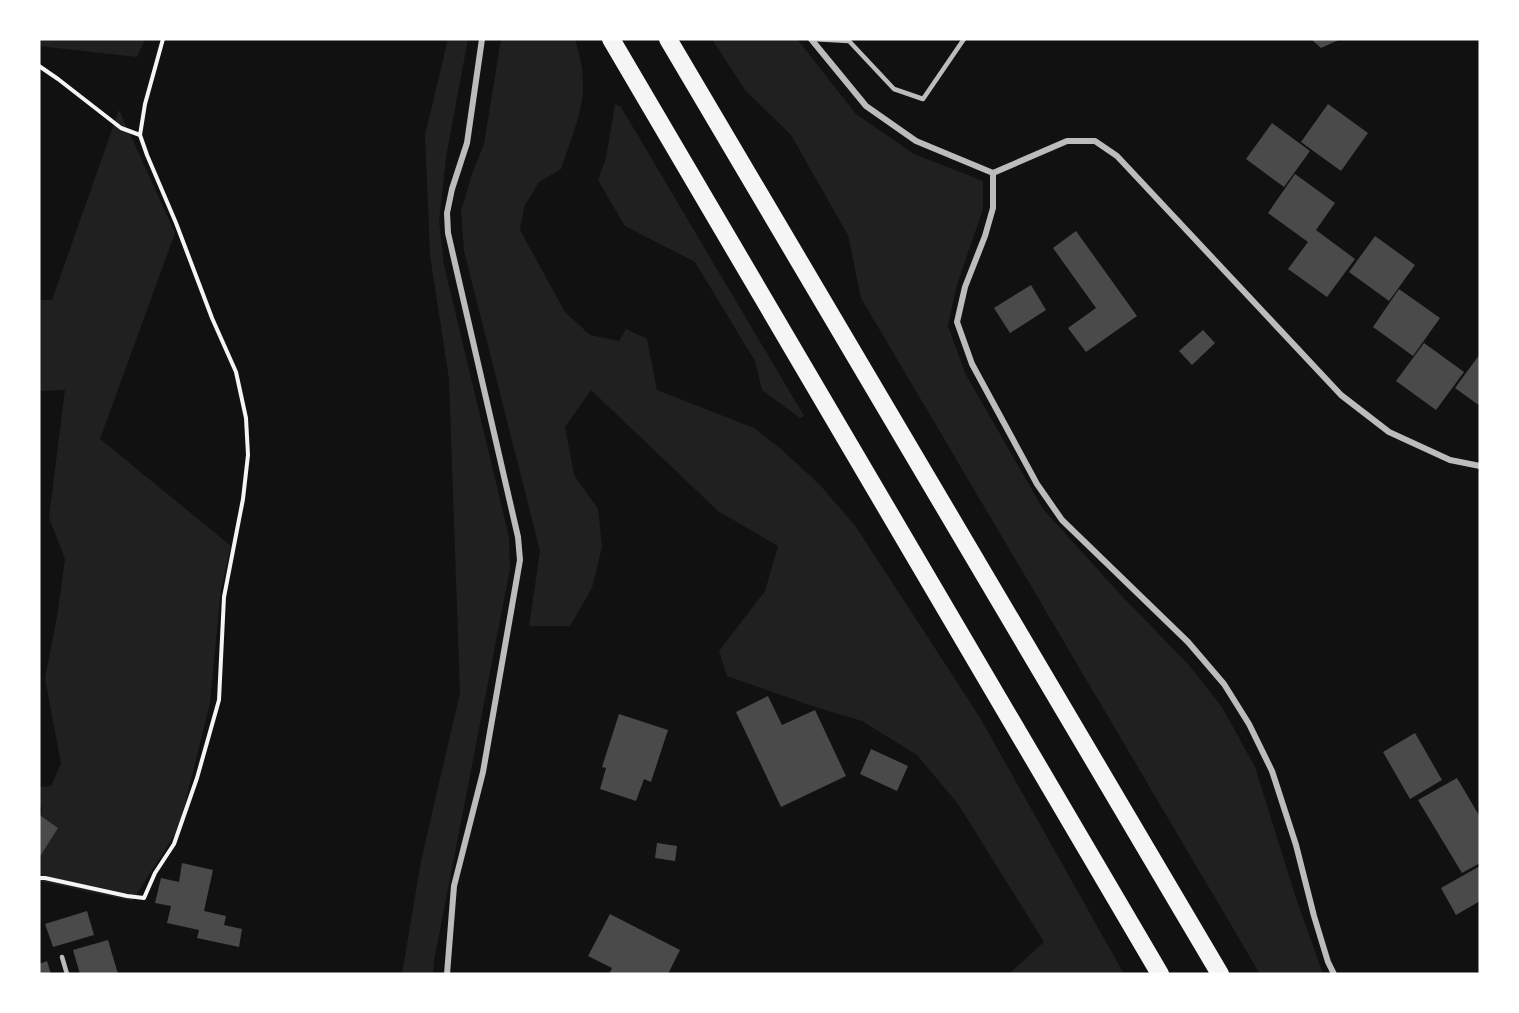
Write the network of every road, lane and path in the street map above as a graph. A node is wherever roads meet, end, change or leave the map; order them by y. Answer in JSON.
{"nodes":[{"id":1,"x":163,"y":39,"type":"edge"},
{"id":2,"x":482,"y":39,"type":"edge"},
{"id":3,"x":611,"y":39,"type":"edge"},
{"id":4,"x":668,"y":39,"type":"edge"},
{"id":5,"x":812,"y":39,"type":"edge"},
{"id":6,"x":964,"y":39,"type":"edge"},
{"id":7,"x":39,"y":66,"type":"edge"},
{"id":8,"x":140,"y":135,"type":"junction"},
{"id":9,"x":993,"y":173,"type":"junction"},
{"id":10,"x":1480,"y":466,"type":"edge"},
{"id":11,"x":39,"y":878,"type":"edge"},
{"id":12,"x":62,"y":957,"type":"dead end"},
{"id":13,"x":67,"y":974,"type":"edge"},
{"id":14,"x":447,"y":974,"type":"edge"},
{"id":15,"x":1160,"y":974,"type":"edge"},
{"id":16,"x":1220,"y":974,"type":"edge"},
{"id":17,"x":1334,"y":974,"type":"edge"}],
"edges":[{"from":1,"to":8,"type":"path"},
{"from":2,"to":14,"type":"street"},
{"from":3,"to":15,"type":"highway"},
{"from":4,"to":16,"type":"highway"},
{"from":5,"to":6,"type":"lane"},
{"from":5,"to":9,"type":"street"},
{"from":7,"to":8,"type":"path"},
{"from":8,"to":11,"type":"path"},
{"from":9,"to":10,"type":"street"},
{"from":9,"to":17,"type":"street"},
{"from":12,"to":13,"type":"lane"}]}
